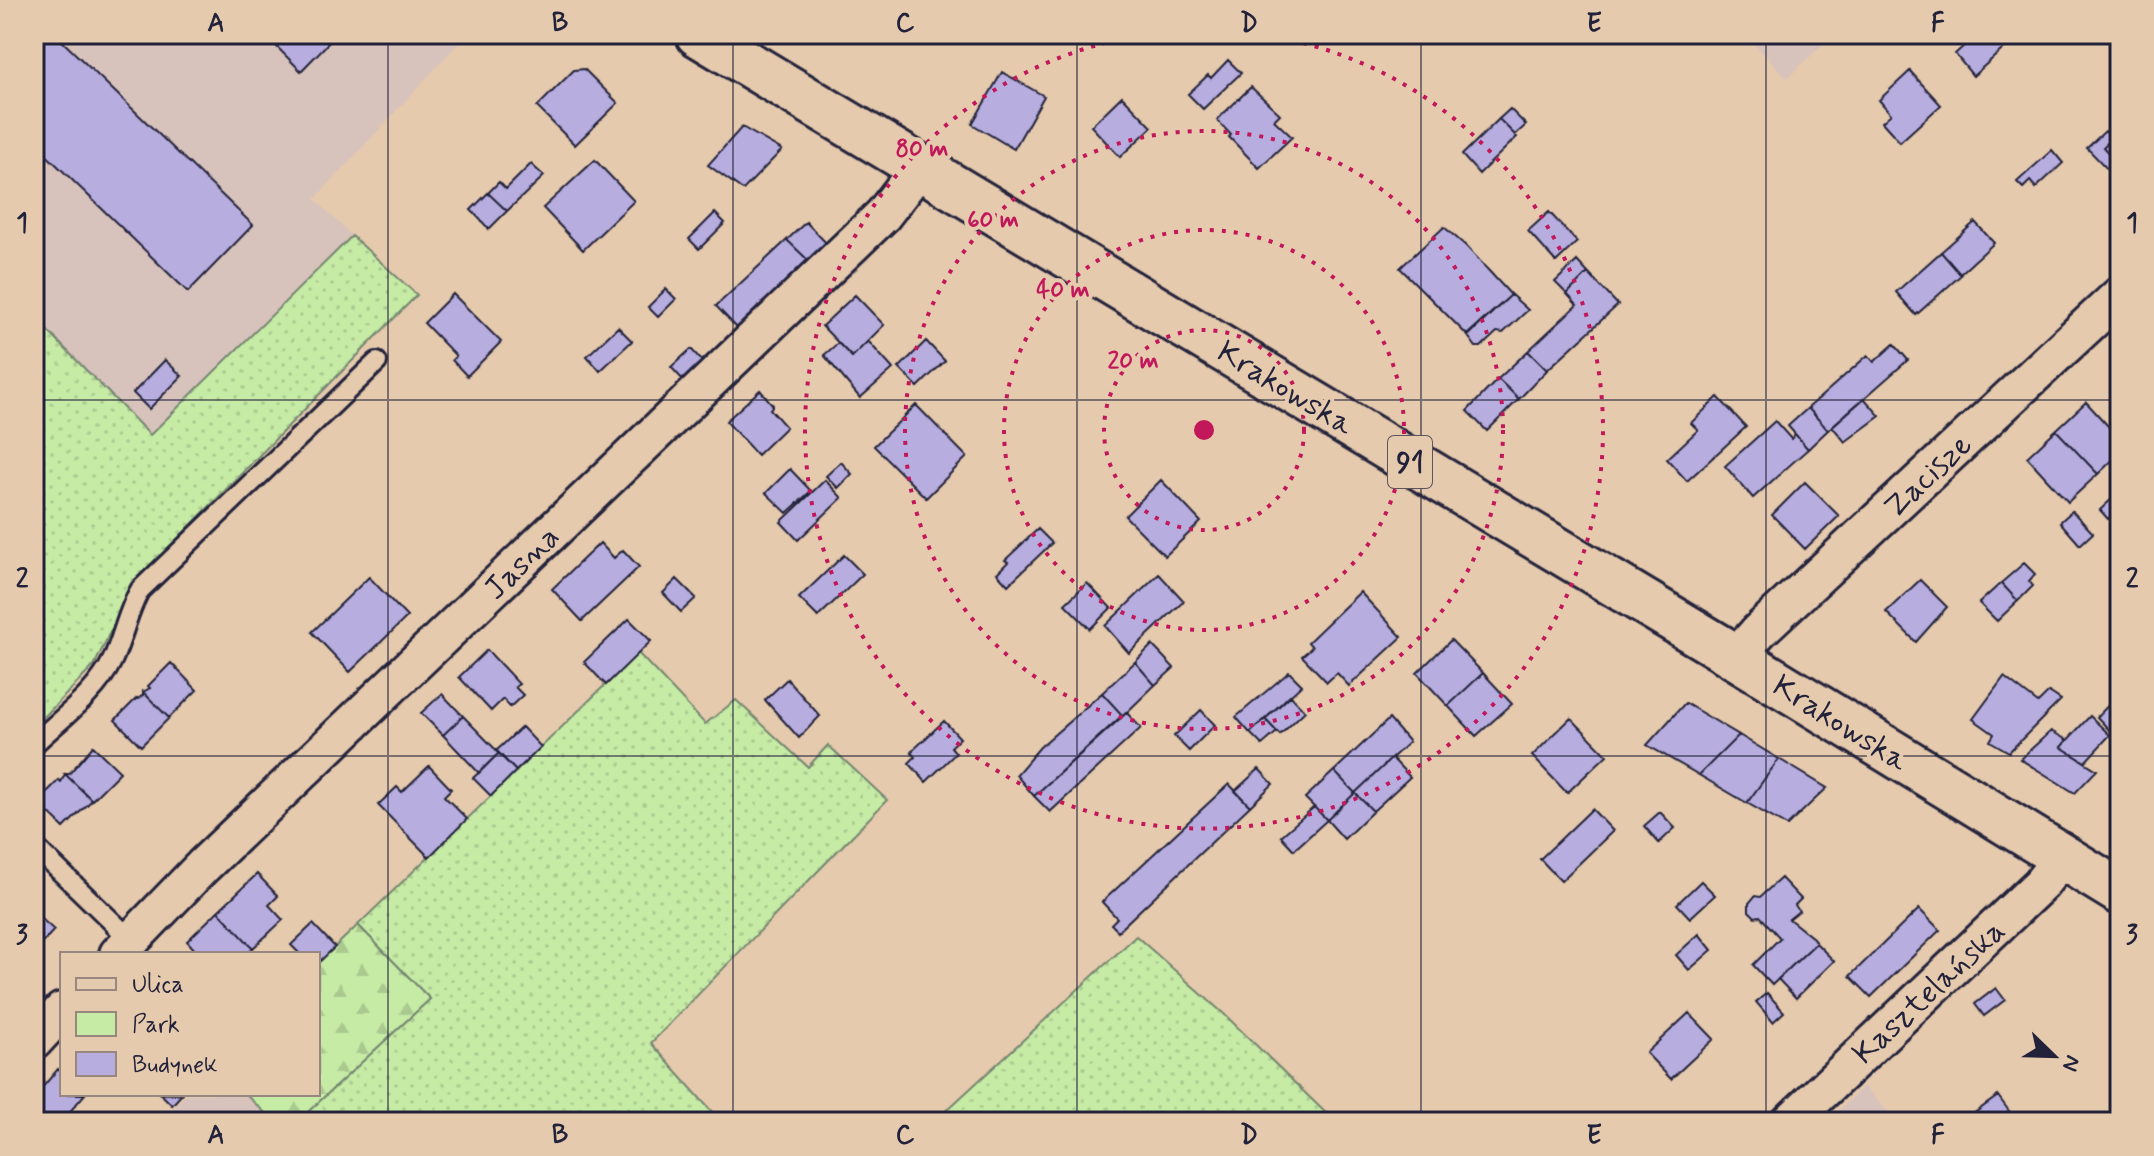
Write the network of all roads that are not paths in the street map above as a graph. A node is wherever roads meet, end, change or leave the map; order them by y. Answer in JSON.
{"nodes":[{"id":1,"x":698,"y":34,"type":"edge"},
{"id":2,"x":920,"y":167,"type":"junction"},
{"id":3,"x":2120,"y":295,"type":"edge"},
{"id":4,"x":377,"y":362,"type":"dead end"},
{"id":5,"x":1736,"y":657,"type":"junction"},
{"id":6,"x":34,"y":744,"type":"edge"},
{"id":7,"x":34,"y":846,"type":"edge"},
{"id":8,"x":2062,"y":857,"type":"junction"},
{"id":9,"x":2120,"y":892,"type":"edge"},
{"id":10,"x":125,"y":947,"type":"edge"},
{"id":11,"x":60,"y":1013,"type":"edge"},
{"id":12,"x":34,"y":1041,"type":"edge"},
{"id":13,"x":1790,"y":1122,"type":"edge"}],
"edges":[{"from":1,"to":2,"type":"main road","name":"Krakowska","number":"91"},
{"from":2,"to":5,"type":"main road","name":"Krakowska","number":"91"},
{"from":2,"to":10,"type":"street","name":"Jasna"},
{"from":3,"to":5,"type":"street","name":"Zacisze"},
{"from":4,"to":6,"type":"lane"},
{"from":5,"to":8,"type":"main road","name":"Krakowska","number":"91"},
{"from":7,"to":10,"type":"lane"},
{"from":8,"to":9,"type":"main road","name":"Krakowska","number":"91"},
{"from":8,"to":13,"type":"street","name":"Kasztelańska"},
{"from":11,"to":12,"type":"street"}]}
